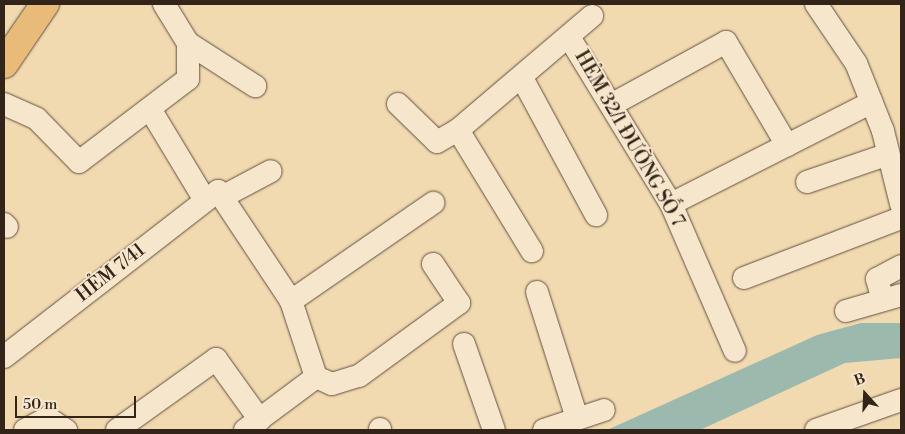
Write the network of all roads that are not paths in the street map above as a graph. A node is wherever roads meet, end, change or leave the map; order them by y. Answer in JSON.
{"nodes":[{"id":1,"x":45,"y":4,"type":"edge"},
{"id":2,"x":164,"y":4,"type":"edge"},
{"id":3,"x":816,"y":4,"type":"edge"},
{"id":4,"x":589,"y":8,"type":"edge"},
{"id":5,"x":569,"y":37,"type":"junction"},
{"id":6,"x":188,"y":43,"type":"junction"},
{"id":7,"x":4,"y":64,"type":"edge"},
{"id":8,"x":522,"y":78,"type":"junction"},
{"id":9,"x":255,"y":86,"type":"dead end"},
{"id":10,"x":872,"y":102,"type":"junction"},
{"id":11,"x":4,"y":104,"type":"edge"},
{"id":12,"x":398,"y":104,"type":"dead end"},
{"id":13,"x":611,"y":105,"type":"junction"},
{"id":14,"x":150,"y":108,"type":"junction"},
{"id":15,"x":458,"y":130,"type":"junction"},
{"id":16,"x":786,"y":145,"type":"junction"},
{"id":17,"x":886,"y":155,"type":"junction"},
{"id":18,"x":271,"y":170,"type":"dead end"},
{"id":19,"x":807,"y":182,"type":"dead end"},
{"id":20,"x":215,"y":196,"type":"junction"},
{"id":21,"x":433,"y":203,"type":"dead end"},
{"id":22,"x":671,"y":204,"type":"junction"},
{"id":23,"x":901,"y":204,"type":"edge"},
{"id":24,"x":596,"y":215,"type":"dead end"},
{"id":25,"x":901,"y":218,"type":"edge"},
{"id":26,"x":532,"y":251,"type":"dead end"},
{"id":27,"x":433,"y":264,"type":"dead end"},
{"id":28,"x":901,"y":266,"type":"edge"},
{"id":29,"x":744,"y":278,"type":"dead end"},
{"id":30,"x":537,"y":292,"type":"dead end"},
{"id":31,"x":892,"y":297,"type":"edge"},
{"id":32,"x":291,"y":301,"type":"junction"},
{"id":33,"x":846,"y":311,"type":"dead end"},
{"id":34,"x":464,"y":344,"type":"dead end"},
{"id":35,"x":735,"y":351,"type":"dead end"},
{"id":36,"x":4,"y":357,"type":"edge"},
{"id":37,"x":316,"y":377,"type":"junction"},
{"id":38,"x":901,"y":400,"type":"edge"},
{"id":39,"x":604,"y":410,"type":"dead end"},
{"id":40,"x":577,"y":418,"type":"junction"},
{"id":41,"x":253,"y":425,"type":"edge"},
{"id":42,"x":25,"y":430,"type":"edge"},
{"id":43,"x":66,"y":430,"type":"edge"},
{"id":44,"x":117,"y":430,"type":"edge"},
{"id":45,"x":494,"y":430,"type":"edge"},
{"id":46,"x":544,"y":430,"type":"edge"},
{"id":47,"x":816,"y":430,"type":"edge"}],
"edges":[{"from":1,"to":7,"type":"main road"},
{"from":2,"to":6,"type":"street"},
{"from":3,"to":10,"type":"street"},
{"from":4,"to":5,"type":"street"},
{"from":5,"to":8,"type":"street"},
{"from":5,"to":13,"type":"street","name":"HẺM 32/1 ĐƯỜNG SỐ 7"},
{"from":6,"to":9,"type":"street"},
{"from":6,"to":14,"type":"street"},
{"from":8,"to":15,"type":"street"},
{"from":8,"to":24,"type":"street"},
{"from":10,"to":16,"type":"street"},
{"from":10,"to":17,"type":"street"},
{"from":11,"to":14,"type":"street"},
{"from":12,"to":15,"type":"street"},
{"from":13,"to":16,"type":"street"},
{"from":13,"to":22,"type":"street","name":"HẺM 32/1 ĐƯỜNG SỐ 7"},
{"from":14,"to":20,"type":"street"},
{"from":15,"to":26,"type":"street"},
{"from":16,"to":22,"type":"street"},
{"from":17,"to":19,"type":"street"},
{"from":17,"to":23,"type":"street"},
{"from":18,"to":20,"type":"street","name":"HẺM 7/41"},
{"from":20,"to":32,"type":"street"},
{"from":20,"to":36,"type":"street","name":"HẺM 7/41"},
{"from":21,"to":32,"type":"street"},
{"from":22,"to":35,"type":"street","name":"HẺM 32/1 ĐƯỜNG SỐ 7"},
{"from":25,"to":29,"type":"street"},
{"from":27,"to":37,"type":"street"},
{"from":28,"to":31,"type":"street"},
{"from":30,"to":40,"type":"street"},
{"from":31,"to":33,"type":"street"},
{"from":32,"to":37,"type":"street"},
{"from":34,"to":45,"type":"street"},
{"from":37,"to":41,"type":"street"},
{"from":38,"to":47,"type":"street"},
{"from":39,"to":40,"type":"street"},
{"from":40,"to":46,"type":"street"},
{"from":41,"to":44,"type":"street"},
{"from":42,"to":43,"type":"street"}]}
